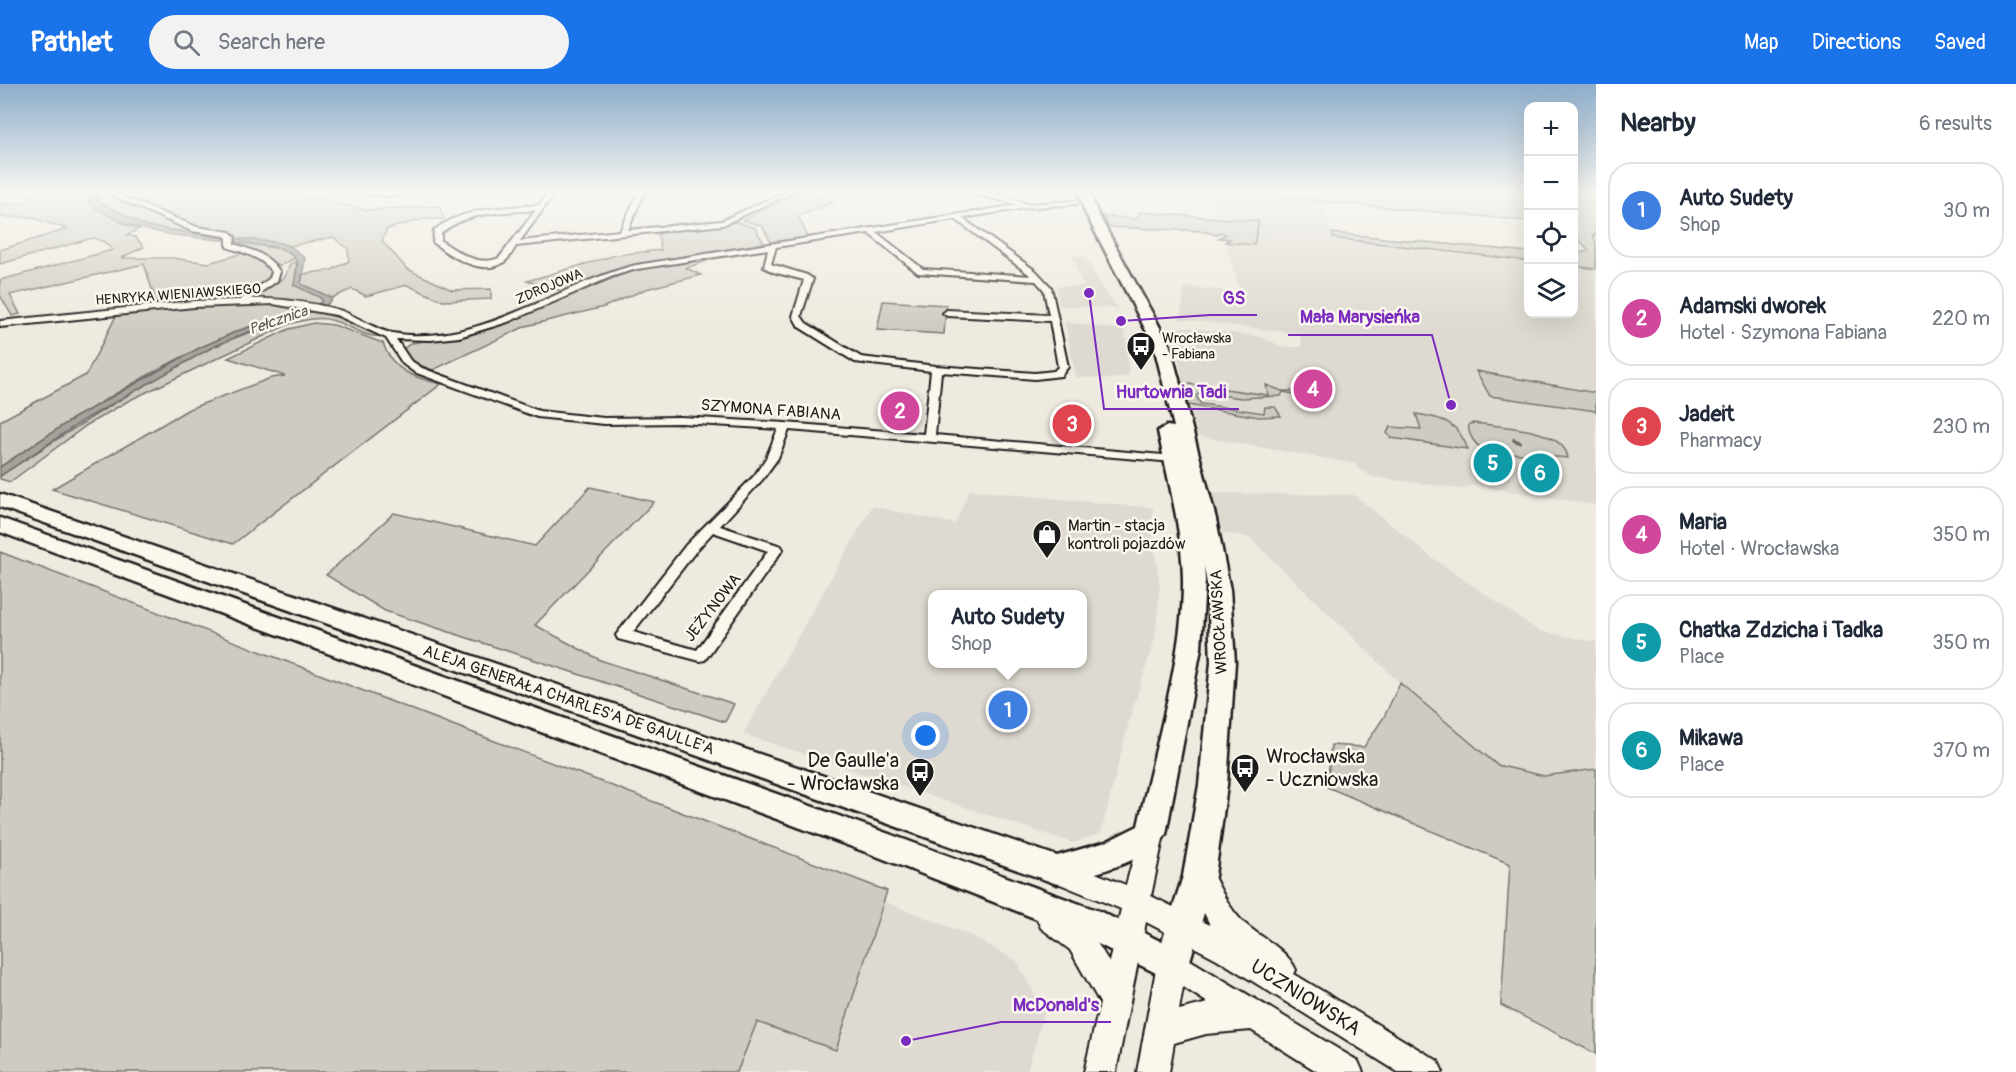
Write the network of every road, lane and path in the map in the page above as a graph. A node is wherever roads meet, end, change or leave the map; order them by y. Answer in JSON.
{"nodes":[{"id":1,"x":229,"y":237,"type":"edge"},
{"id":2,"x":437,"y":237,"type":"edge"},
{"id":3,"x":520,"y":237,"type":"edge"},
{"id":4,"x":578,"y":237,"type":"edge"},
{"id":5,"x":820,"y":237,"type":"edge"},
{"id":6,"x":878,"y":237,"type":"edge"},
{"id":7,"x":983,"y":237,"type":"edge"},
{"id":8,"x":1094,"y":237,"type":"edge"},
{"id":9,"x":1105,"y":237,"type":"edge"},
{"id":10,"x":515,"y":244,"type":"junction"},
{"id":11,"x":773,"y":244,"type":"junction"},
{"id":12,"x":1039,"y":279,"type":"junction"},
{"id":13,"x":243,"y":301,"type":"junction"},
{"id":14,"x":1,"y":313,"type":"edge"},
{"id":15,"x":947,"y":313,"type":"dead end"},
{"id":16,"x":1052,"y":318,"type":"junction"},
{"id":17,"x":13,"y":322,"type":"junction"},
{"id":18,"x":0,"y":324,"type":"edge"},
{"id":19,"x":389,"y":336,"type":"junction"},
{"id":20,"x":936,"y":369,"type":"junction"},
{"id":21,"x":785,"y":426,"type":"junction"},
{"id":22,"x":929,"y":437,"type":"junction"},
{"id":23,"x":1174,"y":459,"type":"junction"},
{"id":24,"x":0,"y":500,"type":"edge"},
{"id":25,"x":0,"y":525,"type":"edge"},
{"id":26,"x":711,"y":527,"type":"junction"},
{"id":27,"x":720,"y":753,"type":"junction"},
{"id":28,"x":702,"y":781,"type":"junction"},
{"id":29,"x":1150,"y":834,"type":"junction"},
{"id":30,"x":1057,"y":870,"type":"junction"},
{"id":31,"x":1199,"y":876,"type":"junction"},
{"id":32,"x":1007,"y":893,"type":"junction"},
{"id":33,"x":1136,"y":902,"type":"junction"},
{"id":34,"x":1182,"y":925,"type":"junction"},
{"id":35,"x":1128,"y":941,"type":"junction"},
{"id":36,"x":1172,"y":964,"type":"junction"},
{"id":37,"x":1115,"y":1000,"type":"junction"},
{"id":38,"x":1319,"y":1004,"type":"junction"},
{"id":39,"x":1257,"y":1015,"type":"junction"},
{"id":40,"x":1159,"y":1034,"type":"junction"},
{"id":41,"x":1100,"y":1072,"type":"edge"},
{"id":42,"x":1153,"y":1072,"type":"edge"},
{"id":43,"x":1347,"y":1072,"type":"edge"},
{"id":44,"x":1427,"y":1072,"type":"edge"}],
"edges":[{"from":1,"to":13,"type":"street"},
{"from":2,"to":10,"type":"street"},
{"from":3,"to":10,"type":"street"},
{"from":4,"to":10,"type":"street"},
{"from":5,"to":11,"type":"street","name":"ZDROJOWA"},
{"from":6,"to":12,"type":"street"},
{"from":7,"to":12,"type":"street"},
{"from":8,"to":23,"type":"main road","name":"WROCŁAWSKA"},
{"from":9,"to":31,"type":"main road","name":"WROCŁAWSKA"},
{"from":11,"to":19,"type":"street","name":"ZDROJOWA"},
{"from":11,"to":20,"type":"street"},
{"from":12,"to":16,"type":"street"},
{"from":13,"to":17,"type":"street","name":"HENRYKA WIENIAWSKIEGO"},
{"from":13,"to":19,"type":"street","name":"HENRYKA WIENIAWSKIEGO"},
{"from":14,"to":17,"type":"street"},
{"from":15,"to":16,"type":"street"},
{"from":16,"to":20,"type":"street"},
{"from":17,"to":18,"type":"street","name":"HENRYKA WIENIAWSKIEGO"},
{"from":19,"to":21,"type":"street","name":"SZYMONA FABIANA"},
{"from":20,"to":22,"type":"street"},
{"from":21,"to":22,"type":"street","name":"SZYMONA FABIANA"},
{"from":21,"to":26,"type":"street","name":"JEŻYNOWA"},
{"from":22,"to":23,"type":"street","name":"SZYMONA FABIANA"},
{"from":23,"to":29,"type":"main road","name":"WROCŁAWSKA"},
{"from":24,"to":27,"type":"main road","name":"ALEJA GENERAŁA CHARLES'A DE GAULLE'A"},
{"from":25,"to":28,"type":"main road","name":"ALEJA GENERAŁA CHARLES'A DE GAULLE'A"},
{"from":26,"to":26,"type":"street","name":"JEŻYNOWA"},
{"from":27,"to":28,"type":"main road"},
{"from":27,"to":30,"type":"main road","name":"ALEJA GENERAŁA CHARLES'A DE GAULLE'A"},
{"from":28,"to":32,"type":"main road","name":"ALEJA GENERAŁA CHARLES'A DE GAULLE'A"},
{"from":29,"to":30,"type":"main road"},
{"from":29,"to":33,"type":"main road","name":"WROCŁAWSKA"},
{"from":30,"to":33,"type":"main road","name":"ALEJA GENERAŁA CHARLES'A DE GAULLE'A"},
{"from":31,"to":34,"type":"main road","name":"WROCŁAWSKA"},
{"from":31,"to":38,"type":"main road"},
{"from":32,"to":35,"type":"main road","name":"ALEJA GENERAŁA CHARLES'A DE GAULLE'A"},
{"from":32,"to":37,"type":"main road"},
{"from":33,"to":34,"type":"main road","name":"UCZNIOWSKA"},
{"from":33,"to":35,"type":"main road","name":"WROCŁAWSKA"},
{"from":34,"to":36,"type":"main road","name":"WROCŁAWSKA"},
{"from":34,"to":38,"type":"main road","name":"UCZNIOWSKA"},
{"from":35,"to":36,"type":"main road","name":"ALEJA GENERAŁA CHARLES'A DE GAULLE'A"},
{"from":35,"to":37,"type":"main road","name":"WROCŁAWSKA"},
{"from":36,"to":39,"type":"main road"},
{"from":36,"to":40,"type":"main road","name":"WROCŁAWSKA"},
{"from":37,"to":41,"type":"main road","name":"WROCŁAWSKA"},
{"from":38,"to":44,"type":"main road","name":"UCZNIOWSKA"},
{"from":39,"to":40,"type":"main road"},
{"from":39,"to":43,"type":"main road"},
{"from":40,"to":42,"type":"main road","name":"WROCŁAWSKA"}]}
